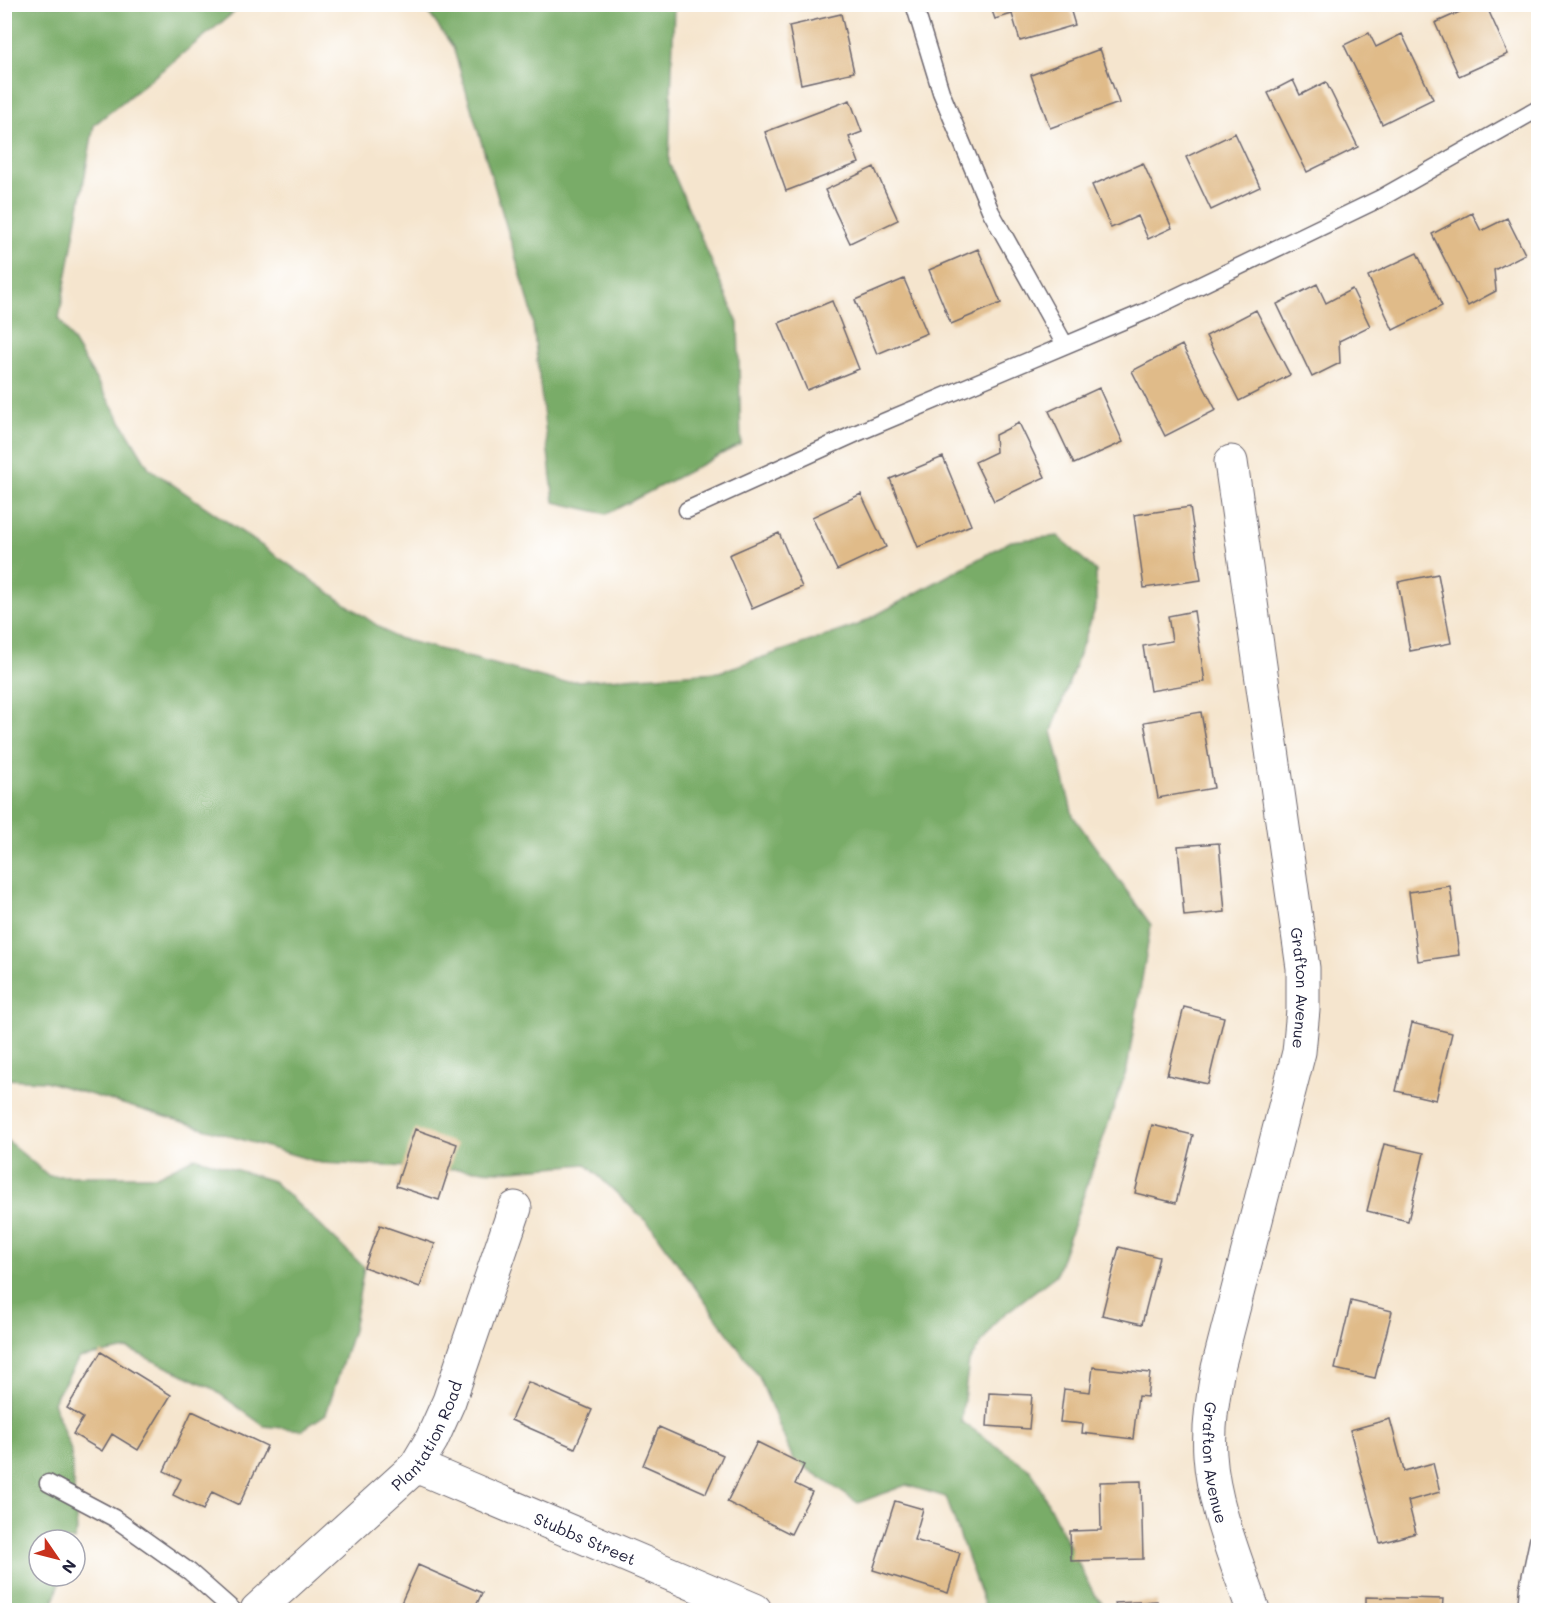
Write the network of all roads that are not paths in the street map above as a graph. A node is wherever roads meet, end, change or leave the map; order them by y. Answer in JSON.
{"nodes":[{"id":1,"x":914,"y":4,"type":"edge"},
{"id":2,"x":1539,"y":109,"type":"edge"},
{"id":3,"x":1065,"y":345,"type":"junction"},
{"id":4,"x":1232,"y":462,"type":"dead end"},
{"id":5,"x":687,"y":510,"type":"dead end"},
{"id":6,"x":515,"y":1208,"type":"dead end"},
{"id":7,"x":416,"y":1466,"type":"junction"},
{"id":8,"x":48,"y":1483,"type":"dead end"},
{"id":9,"x":1539,"y":1541,"type":"edge"},
{"id":10,"x":233,"y":1611,"type":"edge"},
{"id":11,"x":257,"y":1611,"type":"edge"},
{"id":12,"x":755,"y":1611,"type":"edge"},
{"id":13,"x":1253,"y":1611,"type":"edge"},
{"id":14,"x":1526,"y":1611,"type":"edge"}],
"edges":[{"from":1,"to":3,"type":"lane"},
{"from":2,"to":3,"type":"lane"},
{"from":3,"to":5,"type":"lane"},
{"from":4,"to":13,"type":"street","name":"Grafton Avenue"},
{"from":6,"to":7,"type":"street","name":"Plantation Road"},
{"from":7,"to":11,"type":"street","name":"Plantation Road"},
{"from":7,"to":12,"type":"street","name":"Stubbs Street"},
{"from":8,"to":10,"type":"lane"},
{"from":9,"to":14,"type":"lane"}]}
